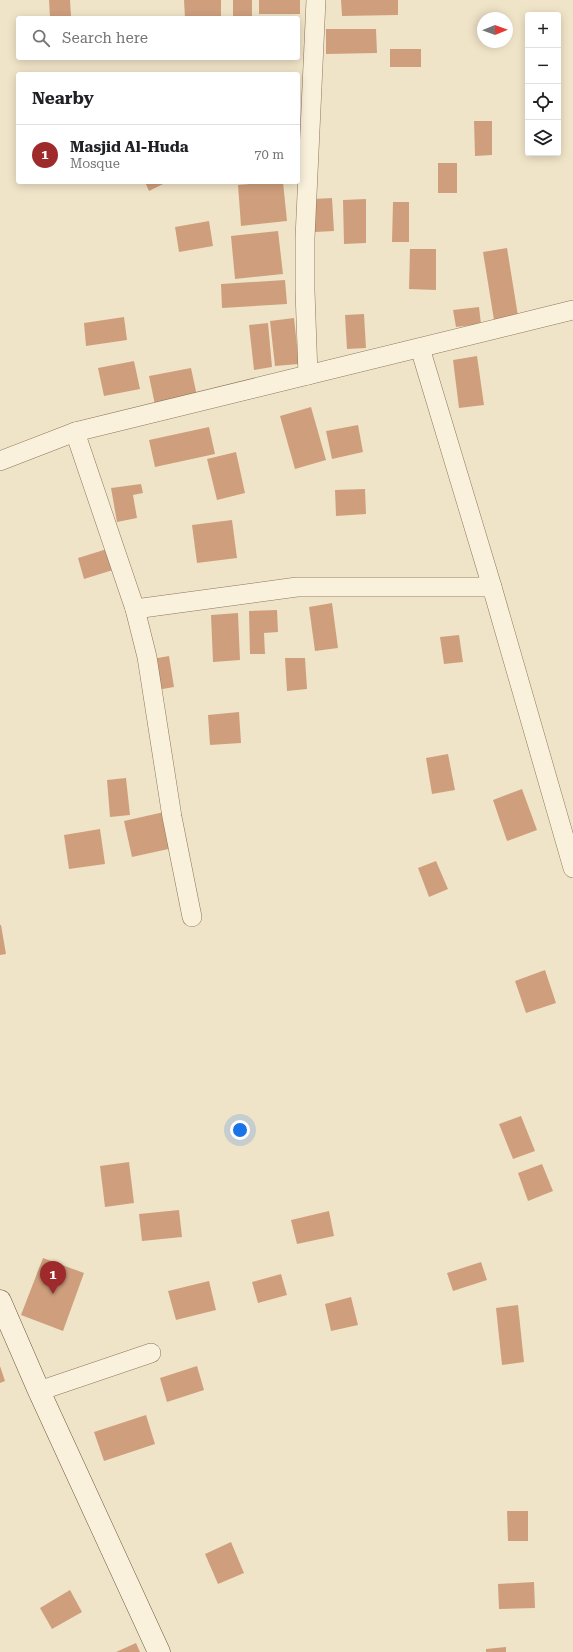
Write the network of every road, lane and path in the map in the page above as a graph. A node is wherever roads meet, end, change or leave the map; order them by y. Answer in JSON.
{"nodes":[{"id":1,"x":316,"y":0,"type":"edge"},
{"id":2,"x":573,"y":310,"type":"edge"},
{"id":3,"x":420,"y":348,"type":"junction"},
{"id":4,"x":308,"y":375,"type":"junction"},
{"id":5,"x":75,"y":432,"type":"junction"},
{"id":6,"x":0,"y":461,"type":"edge"},
{"id":7,"x":492,"y":587,"type":"junction"},
{"id":8,"x":135,"y":609,"type":"junction"},
{"id":9,"x":573,"y":868,"type":"edge"},
{"id":10,"x":192,"y":917,"type":"dead end"},
{"id":11,"x":0,"y":1301,"type":"edge"},
{"id":12,"x":151,"y":1353,"type":"dead end"},
{"id":13,"x":39,"y":1391,"type":"junction"},
{"id":14,"x":159,"y":1652,"type":"edge"}],
"edges":[{"from":1,"to":4,"type":"street"},
{"from":2,"to":3,"type":"street"},
{"from":3,"to":4,"type":"street"},
{"from":3,"to":7,"type":"street"},
{"from":4,"to":5,"type":"street"},
{"from":5,"to":6,"type":"street"},
{"from":5,"to":8,"type":"street"},
{"from":7,"to":8,"type":"street"},
{"from":7,"to":9,"type":"street"},
{"from":8,"to":10,"type":"street"},
{"from":11,"to":13,"type":"street"},
{"from":12,"to":13,"type":"street"},
{"from":13,"to":14,"type":"street"}]}
